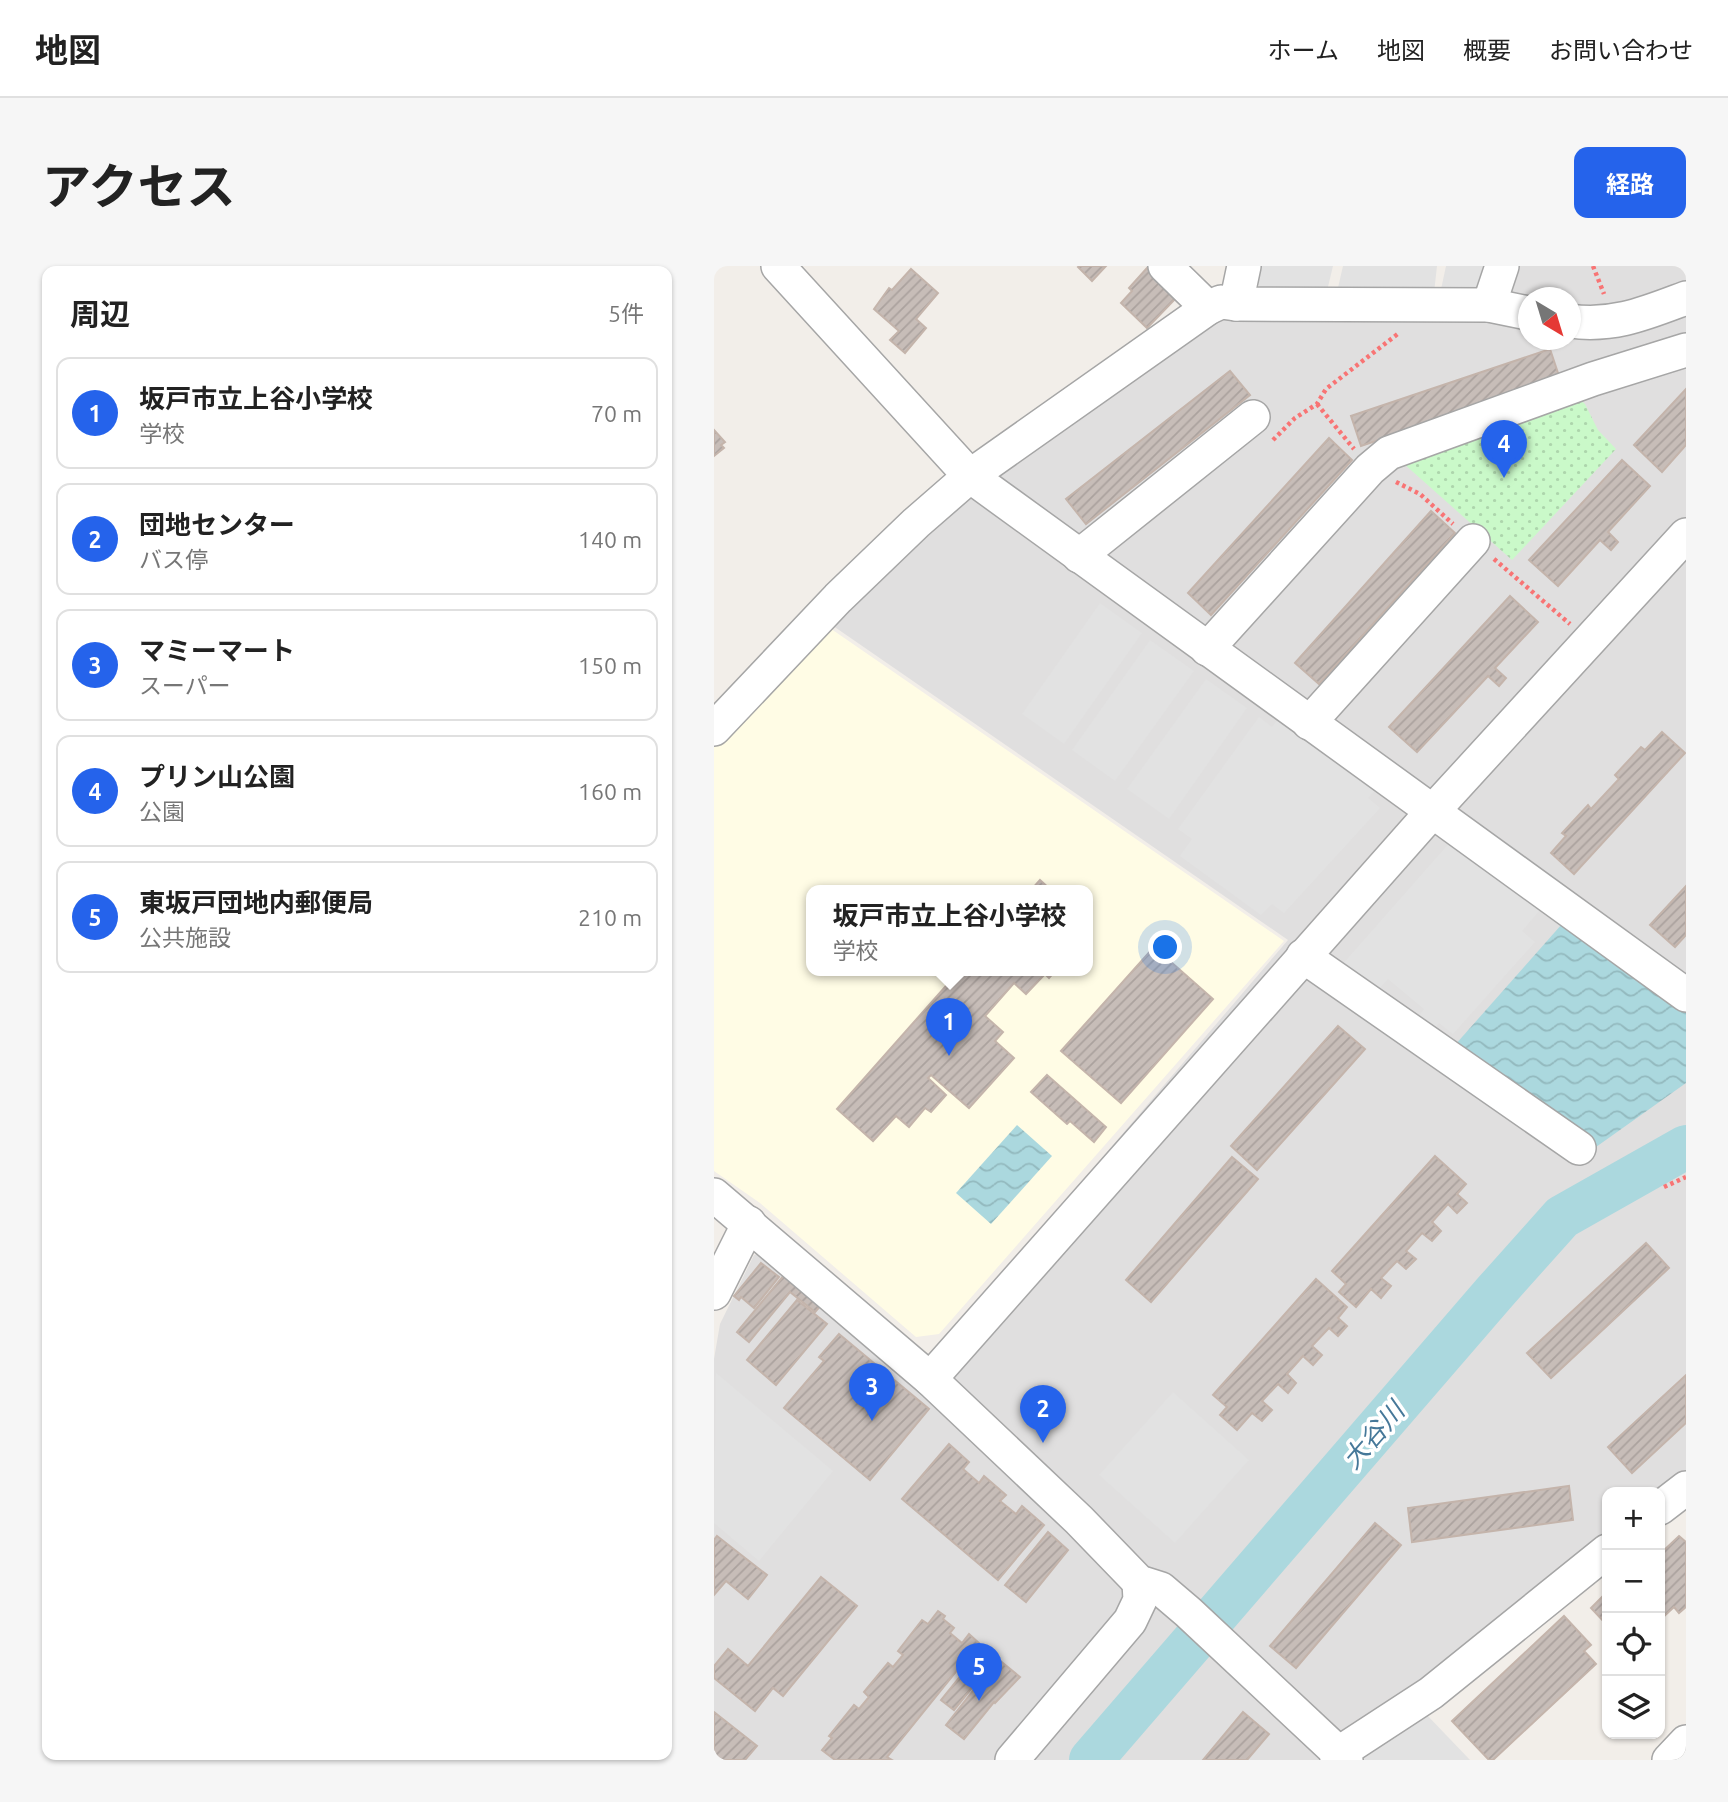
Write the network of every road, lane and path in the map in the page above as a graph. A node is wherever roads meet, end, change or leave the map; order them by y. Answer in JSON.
{"nodes":[{"id":1,"x":778,"y":266,"type":"edge"},
{"id":2,"x":1165,"y":266,"type":"edge"},
{"id":3,"x":1244,"y":266,"type":"edge"},
{"id":4,"x":1502,"y":266,"type":"edge"},
{"id":5,"x":1686,"y":298,"type":"edge"},
{"id":6,"x":1436,"y":305,"type":"junction"},
{"id":7,"x":1489,"y":305,"type":"junction"},
{"id":8,"x":1222,"y":306,"type":"junction"},
{"id":9,"x":1518,"y":311,"type":"edge"},
{"id":10,"x":1581,"y":322,"type":"edge"},
{"id":11,"x":1686,"y":349,"type":"edge"},
{"id":12,"x":1317,"y":404,"type":"junction"},
{"id":13,"x":1261,"y":430,"type":"joint"},
{"id":14,"x":1370,"y":469,"type":"junction"},
{"id":15,"x":970,"y":476,"type":"junction"},
{"id":16,"x":1686,"y":535,"type":"edge"},
{"id":17,"x":1473,"y":541,"type":"junction"},
{"id":18,"x":1079,"y":556,"type":"junction"},
{"id":19,"x":1576,"y":629,"type":"dead end"},
{"id":20,"x":1207,"y":649,"type":"junction"},
{"id":21,"x":1309,"y":723,"type":"junction"},
{"id":22,"x":714,"y":729,"type":"edge"},
{"id":23,"x":1432,"y":812,"type":"junction"},
{"id":24,"x":1303,"y":956,"type":"junction"},
{"id":25,"x":1681,"y":982,"type":"edge"},
{"id":26,"x":1579,"y":1148,"type":"dead end"},
{"id":27,"x":1686,"y":1177,"type":"edge"},
{"id":28,"x":1664,"y":1187,"type":"dead end"},
{"id":29,"x":714,"y":1195,"type":"edge"},
{"id":30,"x":749,"y":1223,"type":"junction"},
{"id":31,"x":714,"y":1293,"type":"edge"},
{"id":32,"x":930,"y":1378,"type":"junction"},
{"id":33,"x":1686,"y":1488,"type":"edge"},
{"id":34,"x":1665,"y":1504,"type":"edge"},
{"id":35,"x":1602,"y":1555,"type":"edge"},
{"id":36,"x":1139,"y":1582,"type":"junction"},
{"id":37,"x":1686,"y":1742,"type":"edge"},
{"id":38,"x":1341,"y":1758,"type":"edge"},
{"id":39,"x":1012,"y":1760,"type":"edge"},
{"id":40,"x":1669,"y":1760,"type":"edge"}],
"edges":[{"from":1,"to":15,"type":"street"},
{"from":2,"to":8,"type":"street"},
{"from":3,"to":8,"type":"street"},
{"from":4,"to":7,"type":"street"},
{"from":5,"to":10,"type":"street"},
{"from":6,"to":7,"type":"street"},
{"from":6,"to":8,"type":"street"},
{"from":6,"to":12,"type":"path"},
{"from":7,"to":9,"type":"street"},
{"from":8,"to":15,"type":"street"},
{"from":11,"to":14,"type":"street"},
{"from":12,"to":13,"type":"path"},
{"from":12,"to":14,"type":"path"},
{"from":13,"to":18,"type":"street"},
{"from":14,"to":17,"type":"path"},
{"from":14,"to":20,"type":"street"},
{"from":15,"to":18,"type":"street"},
{"from":15,"to":22,"type":"street"},
{"from":16,"to":23,"type":"street"},
{"from":17,"to":19,"type":"path"},
{"from":17,"to":21,"type":"street"},
{"from":18,"to":20,"type":"street"},
{"from":20,"to":21,"type":"street"},
{"from":21,"to":23,"type":"street"},
{"from":23,"to":24,"type":"street"},
{"from":23,"to":25,"type":"street"},
{"from":24,"to":26,"type":"street"},
{"from":24,"to":32,"type":"street"},
{"from":27,"to":28,"type":"path"},
{"from":29,"to":30,"type":"street"},
{"from":30,"to":31,"type":"street"},
{"from":30,"to":32,"type":"street"},
{"from":32,"to":36,"type":"street"},
{"from":33,"to":34,"type":"street"},
{"from":35,"to":38,"type":"street"},
{"from":36,"to":38,"type":"street"},
{"from":36,"to":39,"type":"street"},
{"from":37,"to":40,"type":"street"}]}
